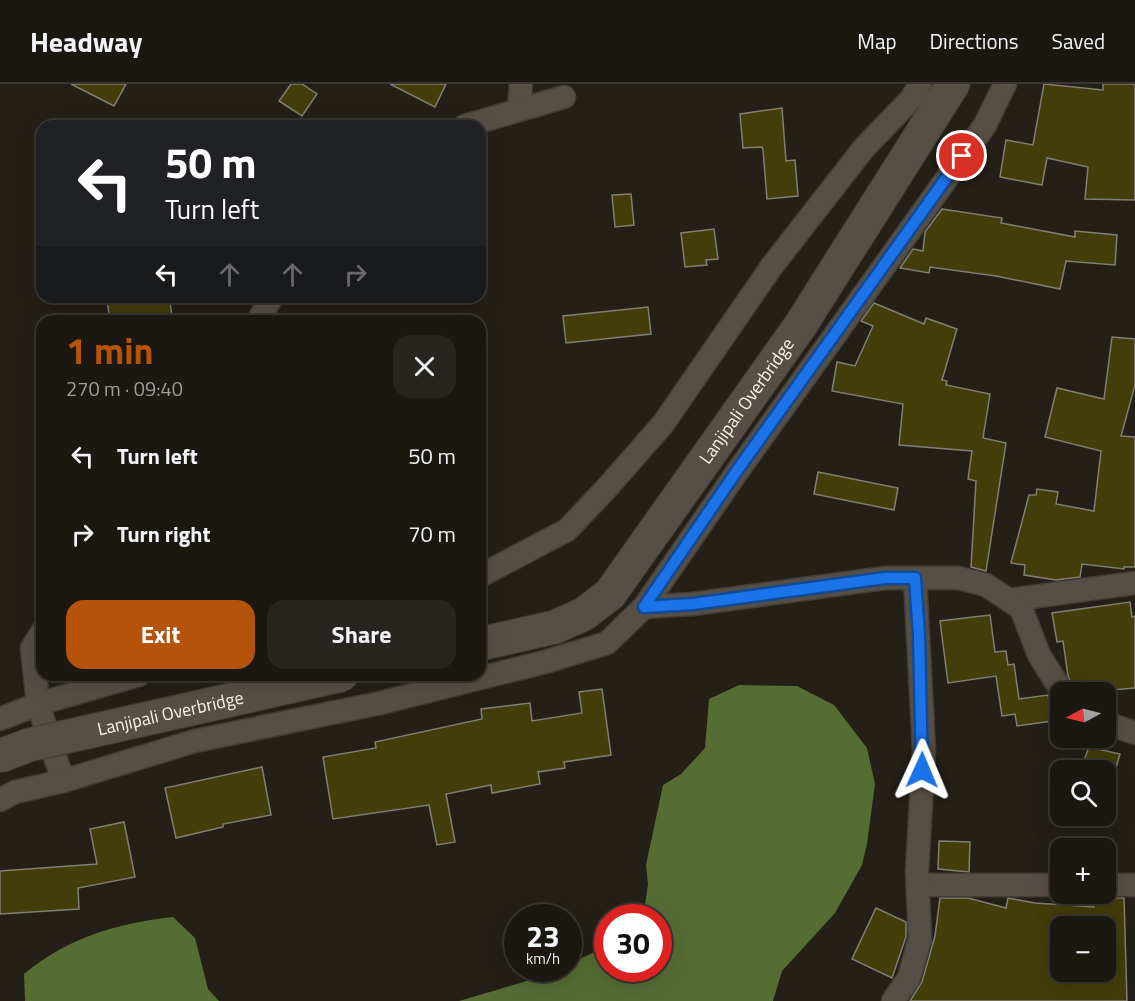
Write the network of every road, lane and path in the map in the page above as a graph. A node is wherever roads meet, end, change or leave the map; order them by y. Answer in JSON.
{"nodes":[{"id":1,"x":521,"y":84,"type":"edge"},
{"id":2,"x":920,"y":84,"type":"edge"},
{"id":3,"x":953,"y":84,"type":"edge"},
{"id":4,"x":1005,"y":84,"type":"edge"},
{"id":5,"x":564,"y":97,"type":"dead end"},
{"id":6,"x":519,"y":110,"type":"junction"},
{"id":7,"x":485,"y":120,"type":"edge"},
{"id":8,"x":486,"y":573,"type":"edge"},
{"id":9,"x":915,"y":578,"type":"junction"},
{"id":10,"x":1135,"y":583,"type":"edge"},
{"id":11,"x":1009,"y":600,"type":"junction"},
{"id":12,"x":644,"y":607,"type":"junction"},
{"id":13,"x":36,"y":642,"type":"edge"},
{"id":14,"x":486,"y":643,"type":"edge"},
{"id":15,"x":486,"y":677,"type":"edge"},
{"id":16,"x":118,"y":681,"type":"edge"},
{"id":17,"x":315,"y":681,"type":"edge"},
{"id":18,"x":469,"y":681,"type":"edge"},
{"id":19,"x":1056,"y":682,"type":"edge"},
{"id":20,"x":38,"y":704,"type":"junction"},
{"id":21,"x":0,"y":719,"type":"edge"},
{"id":22,"x":1116,"y":726,"type":"edge"},
{"id":23,"x":1135,"y":733,"type":"edge"},
{"id":24,"x":0,"y":756,"type":"edge"},
{"id":25,"x":63,"y":782,"type":"junction"},
{"id":26,"x":0,"y":800,"type":"edge"},
{"id":27,"x":918,"y":885,"type":"junction"},
{"id":28,"x":1050,"y":885,"type":"edge"},
{"id":29,"x":1116,"y":885,"type":"edge"},
{"id":30,"x":1135,"y":885,"type":"edge"},
{"id":31,"x":893,"y":1001,"type":"edge"}],
"edges":[{"from":1,"to":6,"type":"street"},
{"from":2,"to":8,"type":"street"},
{"from":3,"to":14,"type":"main road","name":"Lanjipali Overbridge"},
{"from":4,"to":12,"type":"street"},
{"from":5,"to":6,"type":"street"},
{"from":6,"to":7,"type":"street"},
{"from":9,"to":11,"type":"street"},
{"from":9,"to":12,"type":"street"},
{"from":9,"to":27,"type":"street"},
{"from":10,"to":11,"type":"street"},
{"from":11,"to":19,"type":"street"},
{"from":12,"to":15,"type":"street"},
{"from":13,"to":20,"type":"street"},
{"from":16,"to":20,"type":"street"},
{"from":17,"to":24,"type":"main road","name":"Lanjipali Overbridge","bridge":true},
{"from":18,"to":25,"type":"street"},
{"from":20,"to":21,"type":"street"},
{"from":20,"to":25,"type":"street"},
{"from":22,"to":23,"type":"street"},
{"from":25,"to":26,"type":"street"},
{"from":27,"to":28,"type":"street"},
{"from":27,"to":31,"type":"street"},
{"from":29,"to":30,"type":"street"}]}
